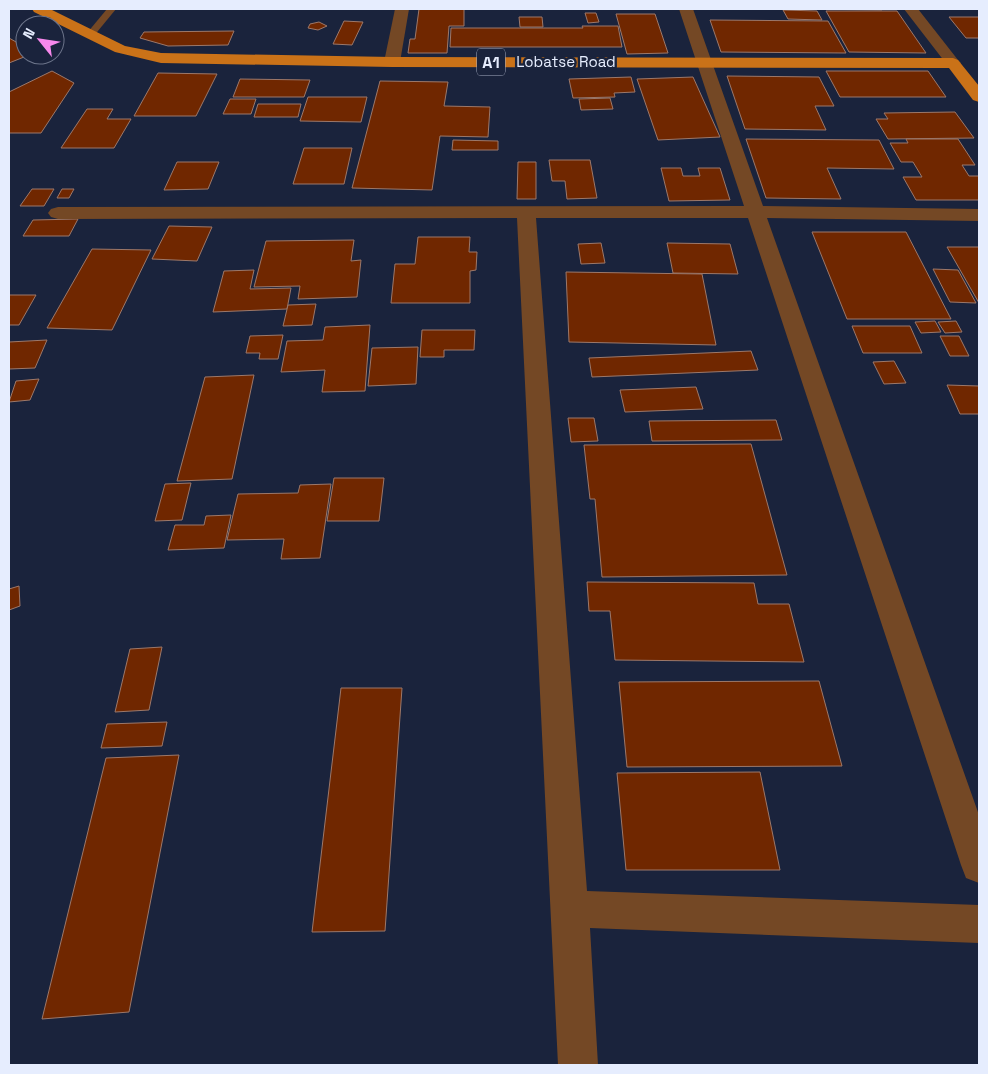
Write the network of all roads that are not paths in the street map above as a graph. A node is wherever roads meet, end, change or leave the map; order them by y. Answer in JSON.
{"nodes":[{"id":1,"x":39,"y":9,"type":"edge"},
{"id":2,"x":112,"y":9,"type":"edge"},
{"id":3,"x":402,"y":9,"type":"edge"},
{"id":4,"x":686,"y":9,"type":"edge"},
{"id":5,"x":911,"y":9,"type":"edge"},
{"id":6,"x":90,"y":35,"type":"junction"},
{"id":7,"x":392,"y":62,"type":"junction"},
{"id":8,"x":953,"y":62,"type":"junction"},
{"id":9,"x":703,"y":63,"type":"junction"},
{"id":10,"x":979,"y":97,"type":"edge"},
{"id":11,"x":526,"y":212,"type":"junction"},
{"id":12,"x":757,"y":212,"type":"junction"},
{"id":13,"x":58,"y":213,"type":"dead end"},
{"id":14,"x":979,"y":215,"type":"edge"},
{"id":15,"x":979,"y":865,"type":"edge"},
{"id":16,"x":570,"y":909,"type":"junction"},
{"id":17,"x":979,"y":924,"type":"edge"},
{"id":18,"x":578,"y":1065,"type":"edge"}],
"edges":[{"from":1,"to":6,"type":"highway","name":"Lobatse Road","number":"A1"},
{"from":2,"to":6,"type":"lane"},
{"from":3,"to":7,"type":"street"},
{"from":4,"to":9,"type":"street"},
{"from":5,"to":8,"type":"street"},
{"from":6,"to":7,"type":"highway","name":"Lobatse Road","number":"A1"},
{"from":7,"to":9,"type":"highway","name":"Lobatse Road","number":"A1"},
{"from":8,"to":9,"type":"highway","name":"Lobatse Road","number":"A1"},
{"from":8,"to":10,"type":"highway"},
{"from":9,"to":12,"type":"street"},
{"from":11,"to":12,"type":"street"},
{"from":11,"to":13,"type":"street"},
{"from":11,"to":16,"type":"street"},
{"from":12,"to":14,"type":"street"},
{"from":12,"to":15,"type":"street"},
{"from":16,"to":17,"type":"street"},
{"from":16,"to":18,"type":"street"}]}
